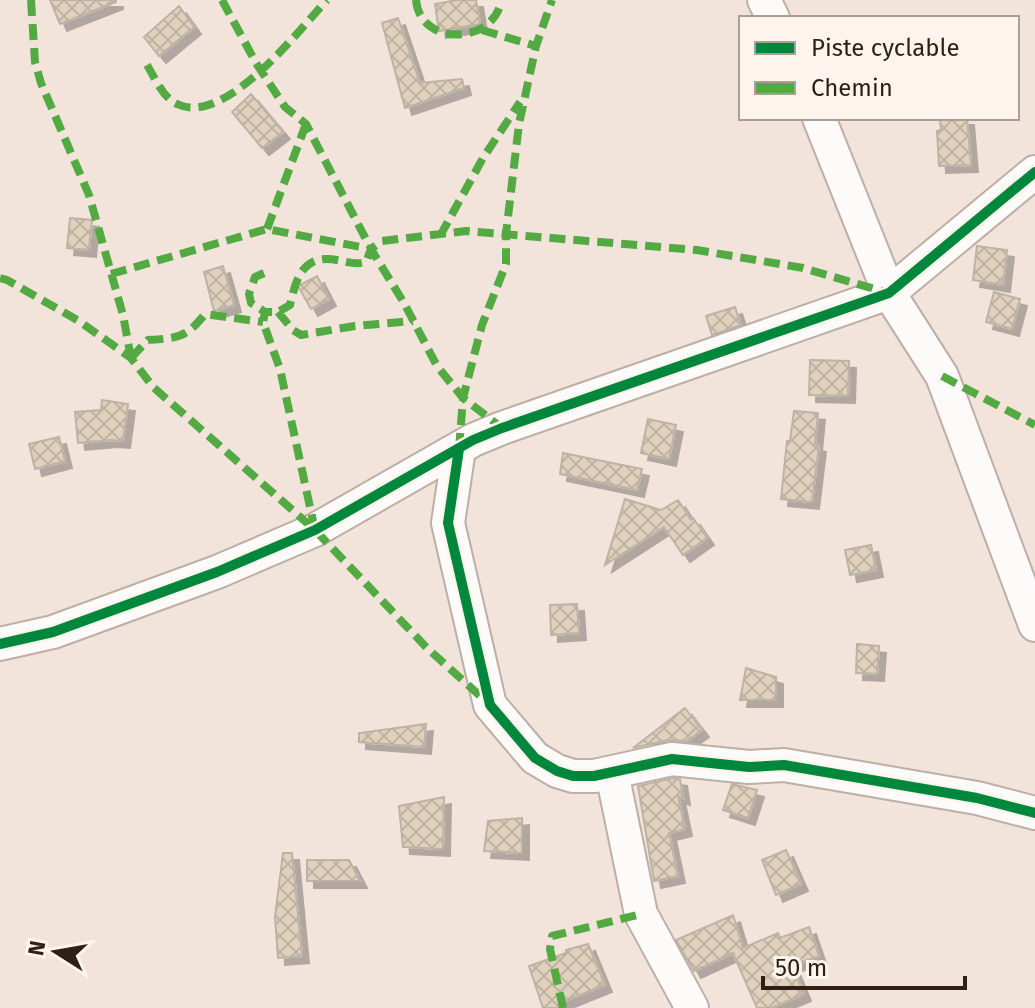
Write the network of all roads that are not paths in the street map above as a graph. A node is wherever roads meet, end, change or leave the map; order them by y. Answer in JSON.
{"nodes":[{"id":1,"x":820,"y":120,"type":"edge"},
{"id":2,"x":1035,"y":172,"type":"edge"},
{"id":3,"x":889,"y":293,"type":"junction"},
{"id":4,"x":459,"y":449,"type":"junction"},
{"id":5,"x":1035,"y":625,"type":"edge"},
{"id":6,"x":0,"y":644,"type":"edge"},
{"id":7,"x":612,"y":773,"type":"junction"},
{"id":8,"x":1035,"y":813,"type":"edge"},
{"id":9,"x":692,"y":1008,"type":"edge"}],
"edges":[{"from":1,"to":3,"type":"street"},
{"from":2,"to":3,"type":"street"},
{"from":3,"to":4,"type":"street"},
{"from":3,"to":5,"type":"street"},
{"from":4,"to":6,"type":"street"},
{"from":4,"to":7,"type":"street"},
{"from":7,"to":8,"type":"street"},
{"from":7,"to":9,"type":"street"}]}
